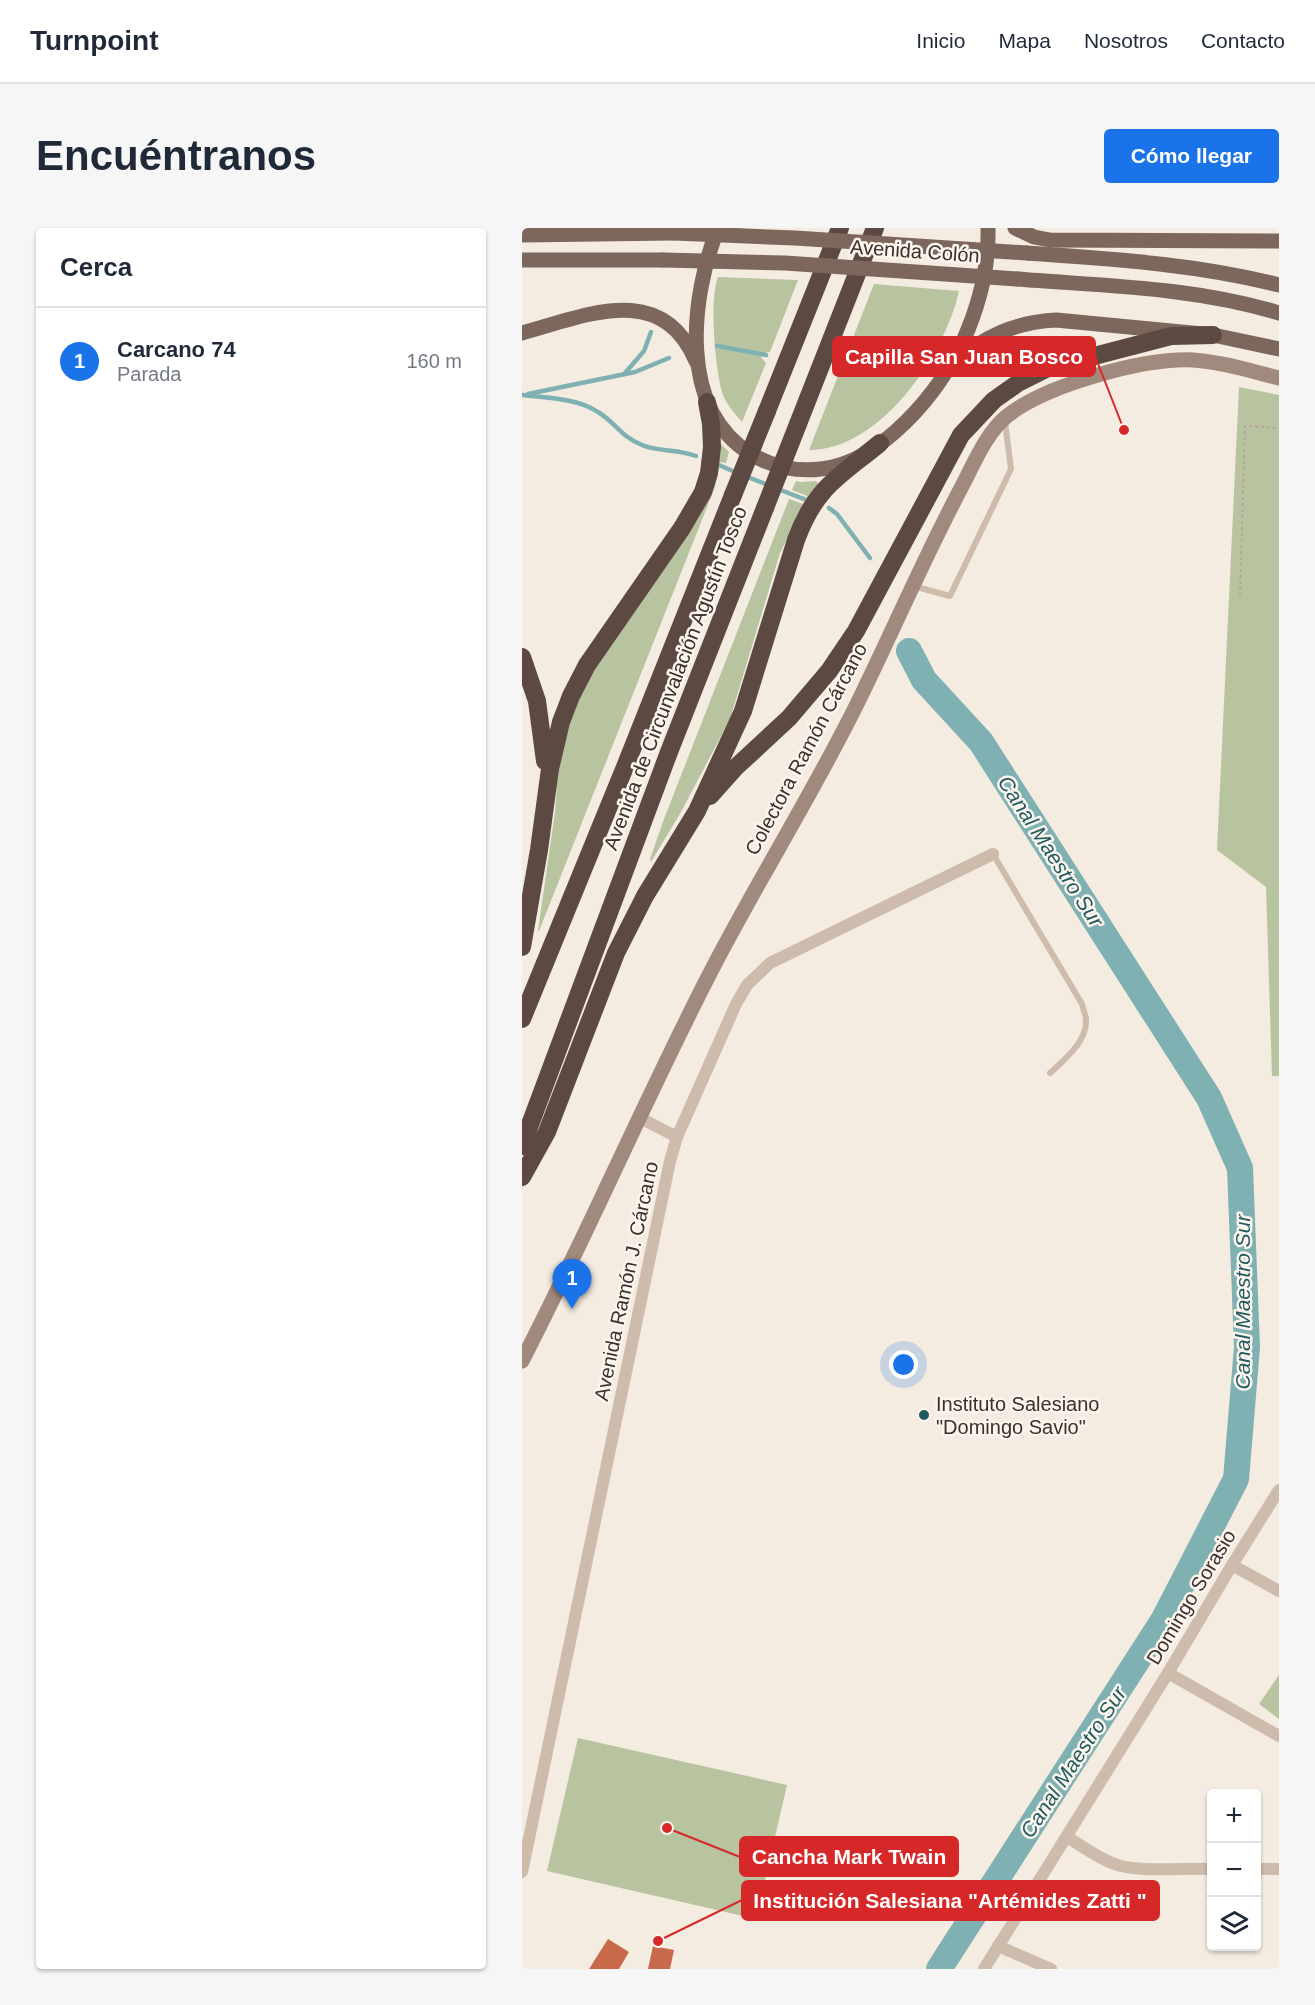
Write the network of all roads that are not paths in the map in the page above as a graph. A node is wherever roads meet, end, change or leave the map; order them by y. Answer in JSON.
{"nodes":[{"id":1,"x":718,"y":228,"type":"edge"},
{"id":2,"x":840,"y":228,"type":"edge"},
{"id":3,"x":875,"y":228,"type":"edge"},
{"id":4,"x":988,"y":228,"type":"edge"},
{"id":5,"x":1015,"y":228,"type":"edge"},
{"id":6,"x":522,"y":235,"type":"edge"},
{"id":7,"x":1279,"y":241,"type":"edge"},
{"id":8,"x":522,"y":260,"type":"edge"},
{"id":9,"x":1279,"y":285,"type":"edge"},
{"id":10,"x":1279,"y":313,"type":"edge"},
{"id":11,"x":522,"y":333,"type":"edge"},
{"id":12,"x":1213,"y":335,"type":"junction"},
{"id":13,"x":1279,"y":349,"type":"edge"},
{"id":14,"x":699,"y":369,"type":"junction"},
{"id":15,"x":1279,"y":378,"type":"edge"},
{"id":16,"x":933,"y":388,"type":"junction"},
{"id":17,"x":707,"y":402,"type":"junction"},
{"id":18,"x":1004,"y":418,"type":"junction"},
{"id":19,"x":880,"y":443,"type":"junction"},
{"id":20,"x":913,"y":586,"type":"junction"},
{"id":21,"x":522,"y":657,"type":"edge"},
{"id":22,"x":546,"y":790,"type":"junction"},
{"id":23,"x":697,"y":811,"type":"junction"},
{"id":24,"x":993,"y":854,"type":"joint"},
{"id":25,"x":522,"y":947,"type":"edge"},
{"id":26,"x":522,"y":1019,"type":"edge"},
{"id":27,"x":1050,"y":1073,"type":"dead end"},
{"id":28,"x":640,"y":1118,"type":"junction"},
{"id":29,"x":677,"y":1137,"type":"junction"},
{"id":30,"x":522,"y":1146,"type":"edge"},
{"id":31,"x":522,"y":1177,"type":"edge"},
{"id":32,"x":522,"y":1362,"type":"edge"},
{"id":33,"x":1279,"y":1490,"type":"edge"},
{"id":34,"x":1232,"y":1565,"type":"junction"},
{"id":35,"x":1279,"y":1591,"type":"edge"},
{"id":36,"x":1168,"y":1673,"type":"junction"},
{"id":37,"x":1279,"y":1736,"type":"edge"},
{"id":38,"x":1067,"y":1836,"type":"junction"},
{"id":39,"x":1207,"y":1869,"type":"edge"},
{"id":40,"x":1261,"y":1869,"type":"edge"},
{"id":41,"x":1279,"y":1869,"type":"edge"},
{"id":42,"x":522,"y":1872,"type":"edge"},
{"id":43,"x":998,"y":1946,"type":"junction"},
{"id":44,"x":984,"y":1969,"type":"edge"},
{"id":45,"x":1051,"y":1969,"type":"edge"}],
"edges":[{"from":1,"to":14,"type":"main road"},
{"from":2,"to":26,"type":"highway","name":"Avenida de Circunvalación Agustín Tosco","bridge":true},
{"from":3,"to":30,"type":"highway","name":"Avenida de Circunvalación Agustín Tosco","bridge":true},
{"from":4,"to":16,"type":"main road"},
{"from":5,"to":7,"type":"main road"},
{"from":6,"to":9,"type":"main road","name":"Avenida Colón","bridge":true},
{"from":8,"to":10,"type":"main road","name":"Avenida Colón","bridge":true},
{"from":11,"to":14,"type":"main road"},
{"from":12,"to":13,"type":"main road"},
{"from":12,"to":16,"type":"main road"},
{"from":12,"to":23,"type":"highway"},
{"from":14,"to":17,"type":"main road"},
{"from":15,"to":18,"type":"main road","name":"Colectora Ramón Cárcano"},
{"from":16,"to":19,"type":"main road"},
{"from":17,"to":19,"type":"main road"},
{"from":17,"to":22,"type":"highway"},
{"from":18,"to":20,"type":"main road","name":"Colectora Ramón Cárcano"},
{"from":18,"to":20,"type":"lane"},
{"from":19,"to":23,"type":"highway"},
{"from":20,"to":28,"type":"main road","name":"Colectora Ramón Cárcano"},
{"from":21,"to":22,"type":"highway"},
{"from":22,"to":25,"type":"highway"},
{"from":23,"to":31,"type":"highway"},
{"from":24,"to":27,"type":"lane"},
{"from":24,"to":29,"type":"street","name":"Avenida Ramón J. Cárcano"},
{"from":28,"to":29,"type":"street"},
{"from":28,"to":32,"type":"main road","name":"Colectora Ramón Cárcano"},
{"from":29,"to":42,"type":"street","name":"Avenida Ramón J. Cárcano"},
{"from":33,"to":34,"type":"street","name":"Domingo Sorasio"},
{"from":34,"to":35,"type":"street"},
{"from":34,"to":36,"type":"street","name":"Domingo Sorasio"},
{"from":36,"to":37,"type":"street"},
{"from":36,"to":38,"type":"street","name":"Domingo Sorasio"},
{"from":38,"to":39,"type":"street"},
{"from":38,"to":43,"type":"street","name":"Domingo Sorasio"},
{"from":40,"to":41,"type":"street"},
{"from":43,"to":44,"type":"street","name":"Domingo Sorasio"},
{"from":43,"to":45,"type":"street"}]}
